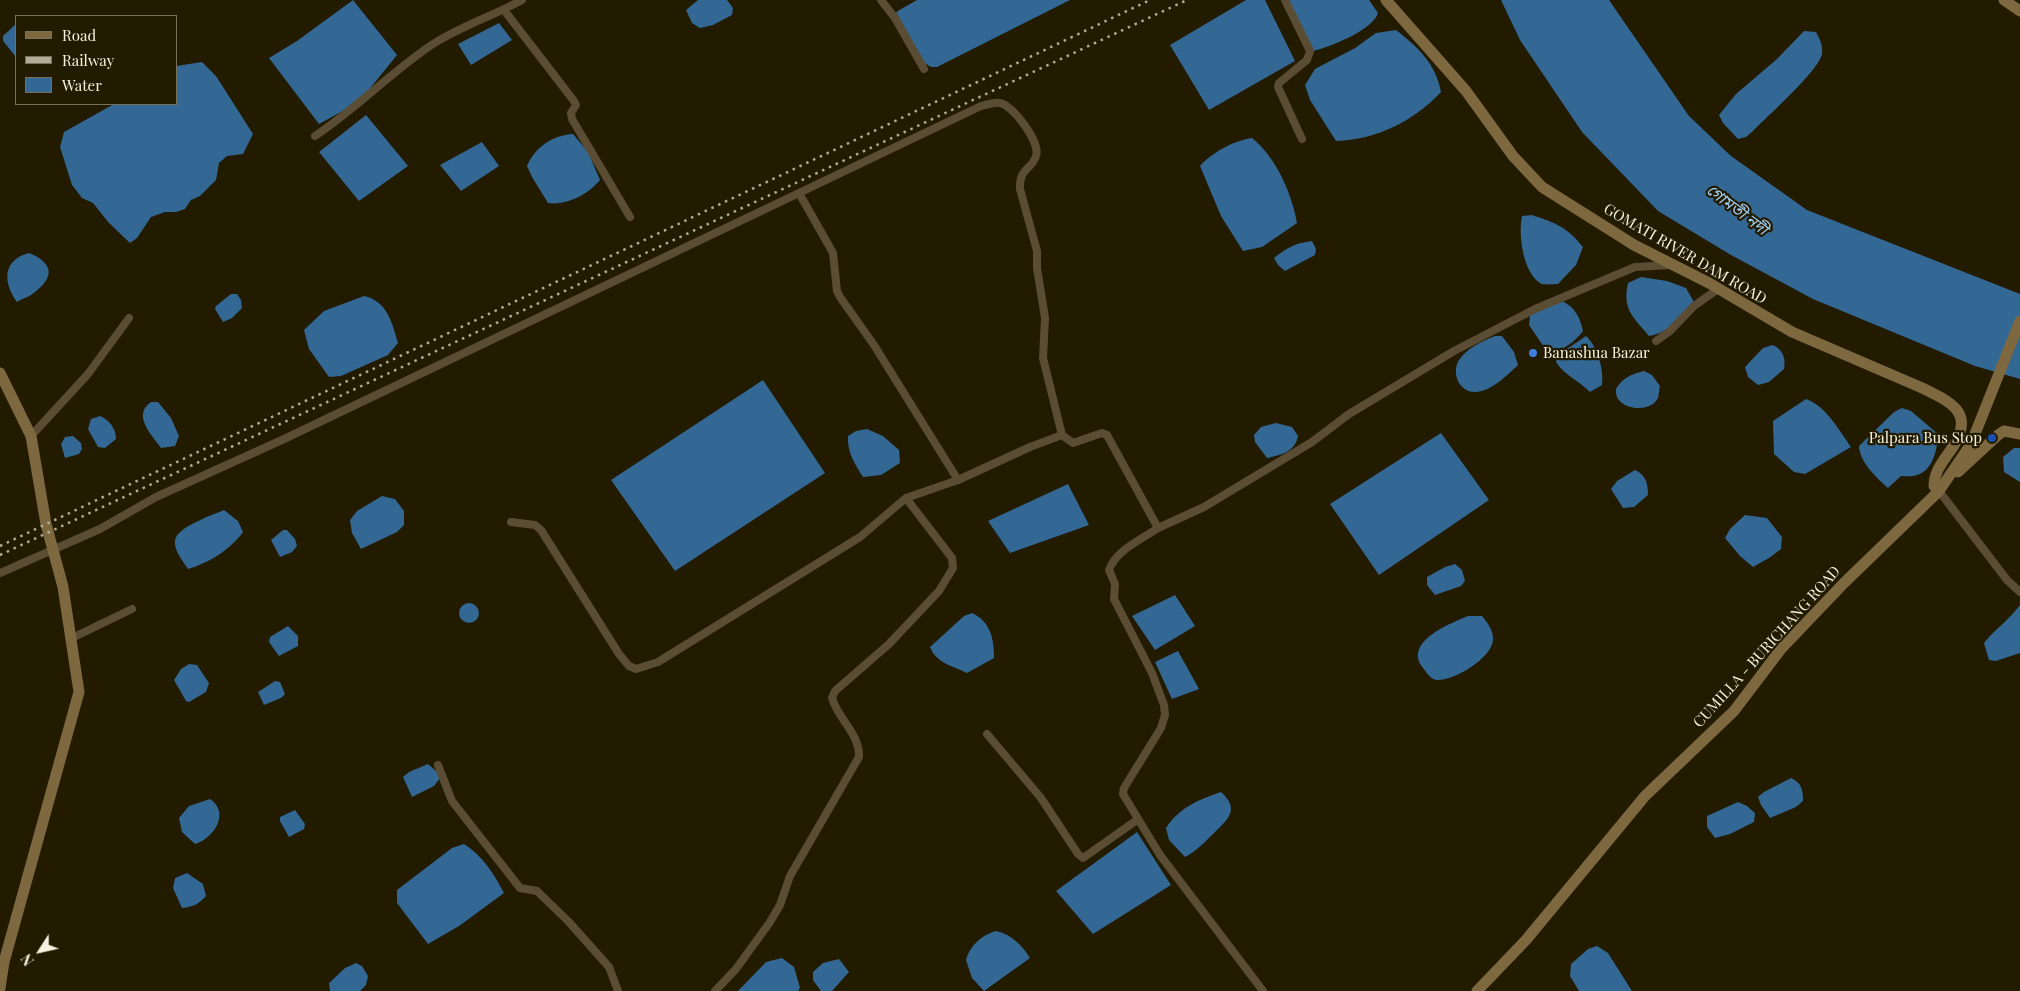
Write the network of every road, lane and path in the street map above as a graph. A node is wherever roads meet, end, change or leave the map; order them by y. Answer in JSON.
{"nodes":[{"id":1,"x":522,"y":0,"type":"edge"},
{"id":2,"x":881,"y":0,"type":"edge"},
{"id":3,"x":1285,"y":0,"type":"edge"},
{"id":4,"x":1386,"y":0,"type":"edge"},
{"id":5,"x":2004,"y":0,"type":"edge"},
{"id":6,"x":504,"y":10,"type":"junction"},
{"id":7,"x":2020,"y":11,"type":"edge"},
{"id":8,"x":924,"y":68,"type":"dead end"},
{"id":9,"x":315,"y":136,"type":"dead end"},
{"id":10,"x":1302,"y":140,"type":"dead end"},
{"id":11,"x":799,"y":193,"type":"junction"},
{"id":12,"x":630,"y":217,"type":"dead end"},
{"id":13,"x":1672,"y":265,"type":"junction"},
{"id":14,"x":1718,"y":289,"type":"junction"},
{"id":15,"x":129,"y":318,"type":"dead end"},
{"id":16,"x":2020,"y":321,"type":"edge"},
{"id":17,"x":1656,"y":341,"type":"dead end"},
{"id":18,"x":0,"y":373,"type":"edge"},
{"id":19,"x":2020,"y":434,"type":"edge"},
{"id":20,"x":1062,"y":435,"type":"junction"},
{"id":21,"x":31,"y":436,"type":"junction"},
{"id":22,"x":958,"y":480,"type":"junction"},
{"id":23,"x":1939,"y":491,"type":"junction"},
{"id":24,"x":906,"y":498,"type":"junction"},
{"id":25,"x":511,"y":522,"type":"dead end"},
{"id":26,"x":1158,"y":528,"type":"junction"},
{"id":27,"x":54,"y":550,"type":"junction"},
{"id":28,"x":0,"y":573,"type":"edge"},
{"id":29,"x":2020,"y":592,"type":"edge"},
{"id":30,"x":132,"y":609,"type":"dead end"},
{"id":31,"x":72,"y":638,"type":"junction"},
{"id":32,"x":987,"y":734,"type":"dead end"},
{"id":33,"x":438,"y":766,"type":"dead end"},
{"id":34,"x":1137,"y":820,"type":"junction"},
{"id":35,"x":0,"y":988,"type":"edge"},
{"id":36,"x":618,"y":991,"type":"edge"},
{"id":37,"x":714,"y":991,"type":"edge"},
{"id":38,"x":1263,"y":991,"type":"edge"},
{"id":39,"x":1477,"y":991,"type":"edge"}],
"edges":[{"from":1,"to":6,"type":"street"},
{"from":2,"to":8,"type":"street"},
{"from":3,"to":10,"type":"street"},
{"from":4,"to":13,"type":"main road","name":"GOMATI RIVER DAM ROAD"},
{"from":5,"to":7,"type":"main road"},
{"from":6,"to":9,"type":"street"},
{"from":6,"to":12,"type":"street"},
{"from":11,"to":20,"type":"street"},
{"from":11,"to":22,"type":"street"},
{"from":11,"to":27,"type":"street"},
{"from":13,"to":14,"type":"main road","name":"GOMATI RIVER DAM ROAD"},
{"from":13,"to":26,"type":"street"},
{"from":14,"to":17,"type":"street"},
{"from":14,"to":23,"type":"main road","name":"GOMATI RIVER DAM ROAD"},
{"from":15,"to":21,"type":"street"},
{"from":16,"to":23,"type":"main road","name":"CUMILLA - BURICHANG ROAD"},
{"from":18,"to":21,"type":"main road"},
{"from":19,"to":23,"type":"main road"},
{"from":20,"to":22,"type":"street"},
{"from":20,"to":26,"type":"street"},
{"from":21,"to":27,"type":"main road"},
{"from":22,"to":24,"type":"street"},
{"from":23,"to":29,"type":"street"},
{"from":23,"to":39,"type":"main road","name":"CUMILLA - BURICHANG ROAD"},
{"from":24,"to":25,"type":"street"},
{"from":24,"to":37,"type":"street"},
{"from":26,"to":34,"type":"street"},
{"from":27,"to":28,"type":"street"},
{"from":27,"to":31,"type":"main road"},
{"from":30,"to":31,"type":"street"},
{"from":31,"to":35,"type":"main road"},
{"from":32,"to":34,"type":"street"},
{"from":33,"to":36,"type":"street"},
{"from":34,"to":38,"type":"street"}]}
